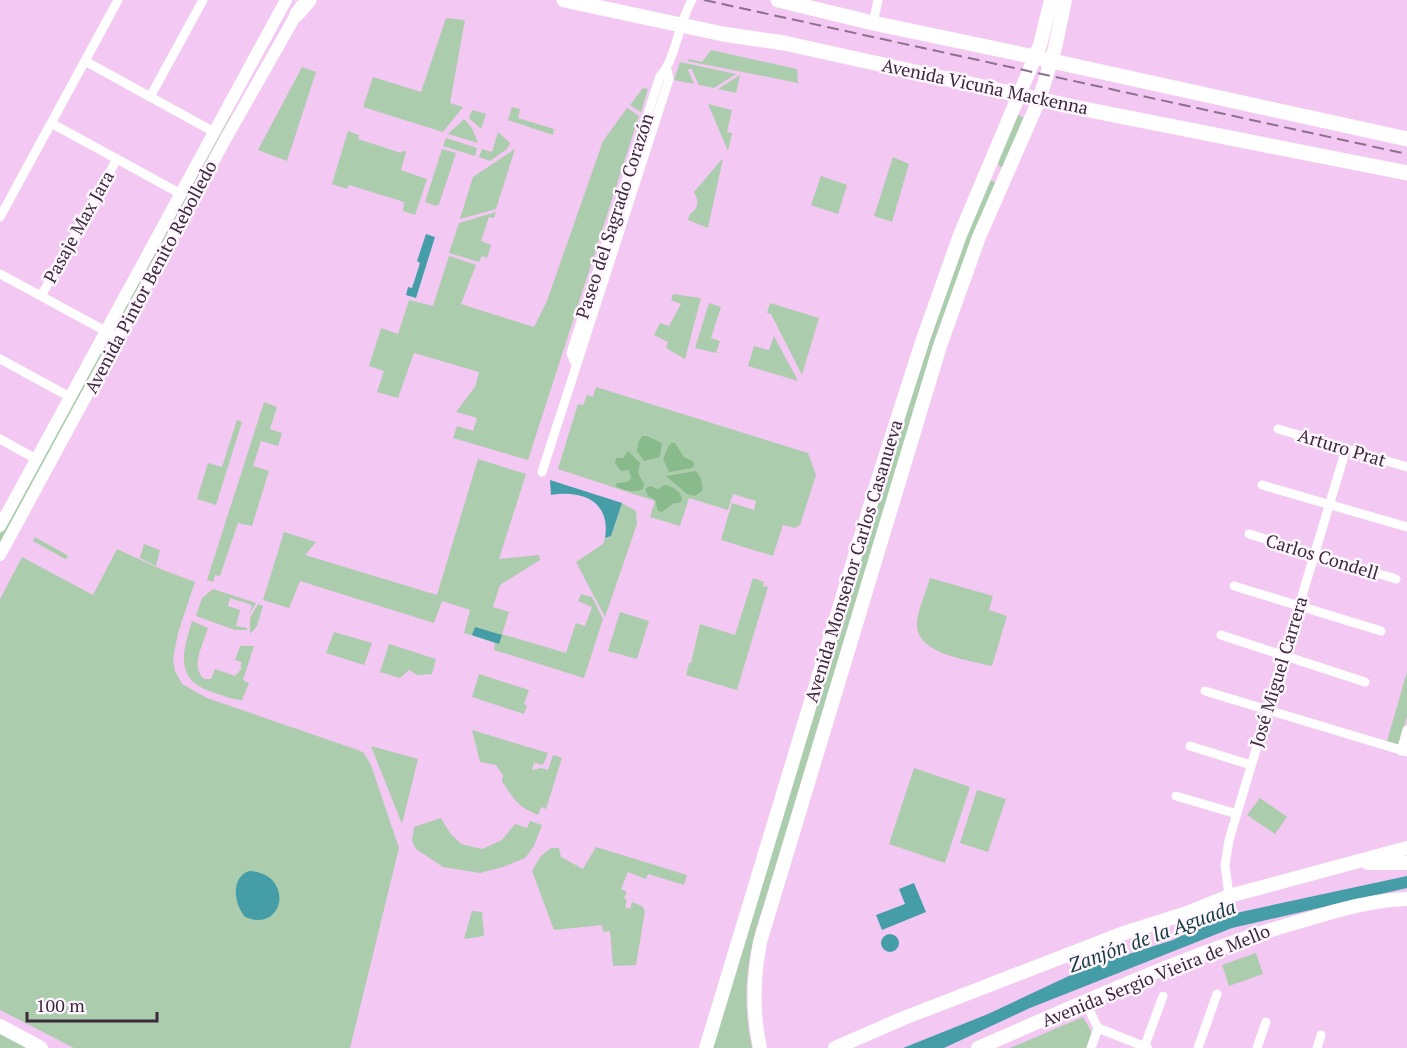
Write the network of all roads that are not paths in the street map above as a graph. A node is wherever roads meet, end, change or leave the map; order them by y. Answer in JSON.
{"nodes":[{"id":1,"x":118,"y":0,"type":"edge"},
{"id":2,"x":203,"y":0,"type":"edge"},
{"id":3,"x":286,"y":0,"type":"edge"},
{"id":4,"x":309,"y":0,"type":"edge"},
{"id":5,"x":564,"y":0,"type":"edge"},
{"id":6,"x":692,"y":0,"type":"edge"},
{"id":7,"x":778,"y":0,"type":"edge"},
{"id":8,"x":878,"y":0,"type":"edge"},
{"id":9,"x":1052,"y":0,"type":"edge"},
{"id":10,"x":1065,"y":0,"type":"edge"},
{"id":11,"x":301,"y":7,"type":"edge"},
{"id":12,"x":873,"y":23,"type":"junction"},
{"id":13,"x":273,"y":25,"type":"junction"},
{"id":14,"x":680,"y":25,"type":"junction"},
{"id":15,"x":286,"y":32,"type":"junction"},
{"id":16,"x":1035,"y":57,"type":"junction"},
{"id":17,"x":85,"y":61,"type":"junction"},
{"id":18,"x":1051,"y":61,"type":"junction"},
{"id":19,"x":1021,"y":89,"type":"junction"},
{"id":20,"x":1041,"y":94,"type":"junction"},
{"id":21,"x":150,"y":97,"type":"junction"},
{"id":22,"x":51,"y":123,"type":"junction"},
{"id":23,"x":214,"y":132,"type":"junction"},
{"id":24,"x":1407,"y":139,"type":"edge"},
{"id":25,"x":117,"y":159,"type":"junction"},
{"id":26,"x":1407,"y":173,"type":"edge"},
{"id":27,"x":181,"y":194,"type":"junction"},
{"id":28,"x":0,"y":217,"type":"edge"},
{"id":29,"x":0,"y":274,"type":"edge"},
{"id":30,"x":41,"y":296,"type":"junction"},
{"id":31,"x":106,"y":331,"type":"junction"},
{"id":32,"x":118,"y":338,"type":"junction"},
{"id":33,"x":0,"y":359,"type":"edge"},
{"id":34,"x":70,"y":397,"type":"junction"},
{"id":35,"x":1278,"y":429,"type":"dead end"},
{"id":36,"x":0,"y":439,"type":"edge"},
{"id":37,"x":1346,"y":449,"type":"junction"},
{"id":38,"x":36,"y":459,"type":"junction"},
{"id":39,"x":1407,"y":467,"type":"edge"},
{"id":40,"x":542,"y":472,"type":"dead end"},
{"id":41,"x":1262,"y":485,"type":"dead end"},
{"id":42,"x":1329,"y":504,"type":"junction"},
{"id":43,"x":0,"y":526,"type":"edge"},
{"id":44,"x":1407,"y":527,"type":"edge"},
{"id":45,"x":1249,"y":534,"type":"dead end"},
{"id":46,"x":0,"y":555,"type":"edge"},
{"id":47,"x":1314,"y":555,"type":"junction"},
{"id":48,"x":1396,"y":579,"type":"dead end"},
{"id":49,"x":1234,"y":586,"type":"dead end"},
{"id":50,"x":1299,"y":606,"type":"junction"},
{"id":51,"x":1381,"y":631,"type":"dead end"},
{"id":52,"x":1221,"y":635,"type":"dead end"},
{"id":53,"x":1284,"y":656,"type":"junction"},
{"id":54,"x":1365,"y":682,"type":"dead end"},
{"id":55,"x":1205,"y":691,"type":"dead end"},
{"id":56,"x":1268,"y":710,"type":"junction"},
{"id":57,"x":1407,"y":730,"type":"edge"},
{"id":58,"x":1190,"y":746,"type":"dead end"},
{"id":59,"x":1404,"y":752,"type":"edge"},
{"id":60,"x":1251,"y":765,"type":"junction"},
{"id":61,"x":1176,"y":796,"type":"dead end"},
{"id":62,"x":1236,"y":814,"type":"junction"},
{"id":63,"x":1407,"y":848,"type":"edge"},
{"id":64,"x":1357,"y":862,"type":"junction"},
{"id":65,"x":1407,"y":863,"type":"edge"},
{"id":66,"x":1229,"y":896,"type":"junction"},
{"id":67,"x":1407,"y":899,"type":"edge"},
{"id":68,"x":1217,"y":993,"type":"dead end"},
{"id":69,"x":1163,"y":996,"type":"dead end"},
{"id":70,"x":1085,"y":1002,"type":"junction"},
{"id":71,"x":1266,"y":1022,"type":"dead end"},
{"id":72,"x":0,"y":1026,"type":"edge"},
{"id":73,"x":1098,"y":1028,"type":"junction"},
{"id":74,"x":1321,"y":1035,"type":"dead end"},
{"id":75,"x":982,"y":1047,"type":"edge"},
{"id":76,"x":40,"y":1048,"type":"edge"},
{"id":77,"x":706,"y":1048,"type":"edge"},
{"id":78,"x":760,"y":1048,"type":"edge"},
{"id":79,"x":835,"y":1048,"type":"edge"},
{"id":80,"x":1091,"y":1048,"type":"edge"},
{"id":81,"x":1146,"y":1048,"type":"edge"},
{"id":82,"x":1198,"y":1048,"type":"edge"},
{"id":83,"x":1257,"y":1048,"type":"edge"},
{"id":84,"x":1317,"y":1048,"type":"edge"}],
"edges":[{"from":1,"to":17,"type":"street"},
{"from":2,"to":21,"type":"street"},
{"from":3,"to":13,"type":"street","name":"Avenida Pintor Benito Rebolledo"},
{"from":4,"to":11,"type":"main road"},
{"from":5,"to":14,"type":"main road","name":"Avenida Vicuña Mackenna"},
{"from":6,"to":14,"type":"street","name":"Paseo del Sagrado Corazón"},
{"from":7,"to":12,"type":"main road"},
{"from":8,"to":12,"type":"street"},
{"from":9,"to":16,"type":"main road","name":"Avenida Monseñor Carlos Casanueva"},
{"from":10,"to":18,"type":"main road","name":"Avenida Monseñor Carlos Casanueva"},
{"from":11,"to":15,"type":"street","name":"Avenida Pintor Benito Rebolledo"},
{"from":12,"to":16,"type":"main road"},
{"from":13,"to":15,"type":"street"},
{"from":13,"to":23,"type":"street","name":"Avenida Pintor Benito Rebolledo"},
{"from":14,"to":19,"type":"main road","name":"Avenida Vicuña Mackenna"},
{"from":14,"to":40,"type":"street","name":"Paseo del Sagrado Corazón"},
{"from":15,"to":32,"type":"street","name":"Avenida Pintor Benito Rebolledo"},
{"from":16,"to":18,"type":"main road"},
{"from":16,"to":19,"type":"main road","name":"Avenida Monseñor Carlos Casanueva"},
{"from":17,"to":21,"type":"street"},
{"from":17,"to":22,"type":"street"},
{"from":18,"to":20,"type":"main road","name":"Avenida Monseñor Carlos Casanueva"},
{"from":18,"to":24,"type":"main road"},
{"from":19,"to":20,"type":"main road","name":"Avenida Vicuña Mackenna"},
{"from":19,"to":77,"type":"main road","name":"Avenida Monseñor Carlos Casanueva"},
{"from":20,"to":26,"type":"main road","name":"Avenida Vicuña Mackenna"},
{"from":20,"to":78,"type":"main road","name":"Avenida Monseñor Carlos Casanueva"},
{"from":21,"to":23,"type":"street"},
{"from":22,"to":25,"type":"street"},
{"from":22,"to":28,"type":"street"},
{"from":23,"to":27,"type":"street","name":"Avenida Pintor Benito Rebolledo"},
{"from":25,"to":27,"type":"street"},
{"from":25,"to":30,"type":"street","name":"Pasaje Max Jara"},
{"from":27,"to":31,"type":"street","name":"Avenida Pintor Benito Rebolledo"},
{"from":29,"to":30,"type":"street"},
{"from":30,"to":31,"type":"street"},
{"from":31,"to":32,"type":"street"},
{"from":31,"to":34,"type":"street","name":"Avenida Pintor Benito Rebolledo"},
{"from":32,"to":46,"type":"street","name":"Avenida Pintor Benito Rebolledo"},
{"from":33,"to":34,"type":"street"},
{"from":34,"to":38,"type":"street","name":"Avenida Pintor Benito Rebolledo"},
{"from":35,"to":37,"type":"street","name":"Arturo Prat"},
{"from":36,"to":38,"type":"street"},
{"from":37,"to":39,"type":"street","name":"Arturo Prat"},
{"from":37,"to":42,"type":"street","name":"José Miguel Carrera"},
{"from":38,"to":43,"type":"street","name":"Avenida Pintor Benito Rebolledo"},
{"from":41,"to":42,"type":"street"},
{"from":42,"to":44,"type":"street"},
{"from":42,"to":47,"type":"street","name":"José Miguel Carrera"},
{"from":45,"to":47,"type":"street","name":"Carlos Condell"},
{"from":47,"to":48,"type":"street","name":"Carlos Condell"},
{"from":47,"to":50,"type":"street","name":"José Miguel Carrera"},
{"from":49,"to":50,"type":"street"},
{"from":50,"to":51,"type":"street"},
{"from":50,"to":53,"type":"street","name":"José Miguel Carrera"},
{"from":52,"to":53,"type":"street"},
{"from":53,"to":54,"type":"street"},
{"from":53,"to":56,"type":"street","name":"José Miguel Carrera"},
{"from":55,"to":56,"type":"street"},
{"from":56,"to":59,"type":"street"},
{"from":56,"to":60,"type":"street","name":"José Miguel Carrera"},
{"from":57,"to":59,"type":"street"},
{"from":58,"to":60,"type":"street"},
{"from":60,"to":62,"type":"street","name":"José Miguel Carrera"},
{"from":61,"to":62,"type":"street"},
{"from":62,"to":66,"type":"street","name":"José Miguel Carrera"},
{"from":63,"to":64,"type":"main road"},
{"from":64,"to":65,"type":"main road"},
{"from":64,"to":66,"type":"main road"},
{"from":66,"to":79,"type":"main road"},
{"from":67,"to":70,"type":"main road","name":"Avenida Sergio Vieira de Mello"},
{"from":68,"to":82,"type":"street"},
{"from":69,"to":81,"type":"street"},
{"from":70,"to":73,"type":"street"},
{"from":70,"to":75,"type":"main road","name":"Avenida Sergio Vieira de Mello"},
{"from":71,"to":83,"type":"street"},
{"from":72,"to":76,"type":"main road"},
{"from":73,"to":80,"type":"street"},
{"from":73,"to":81,"type":"street"},
{"from":74,"to":84,"type":"street"}]}
